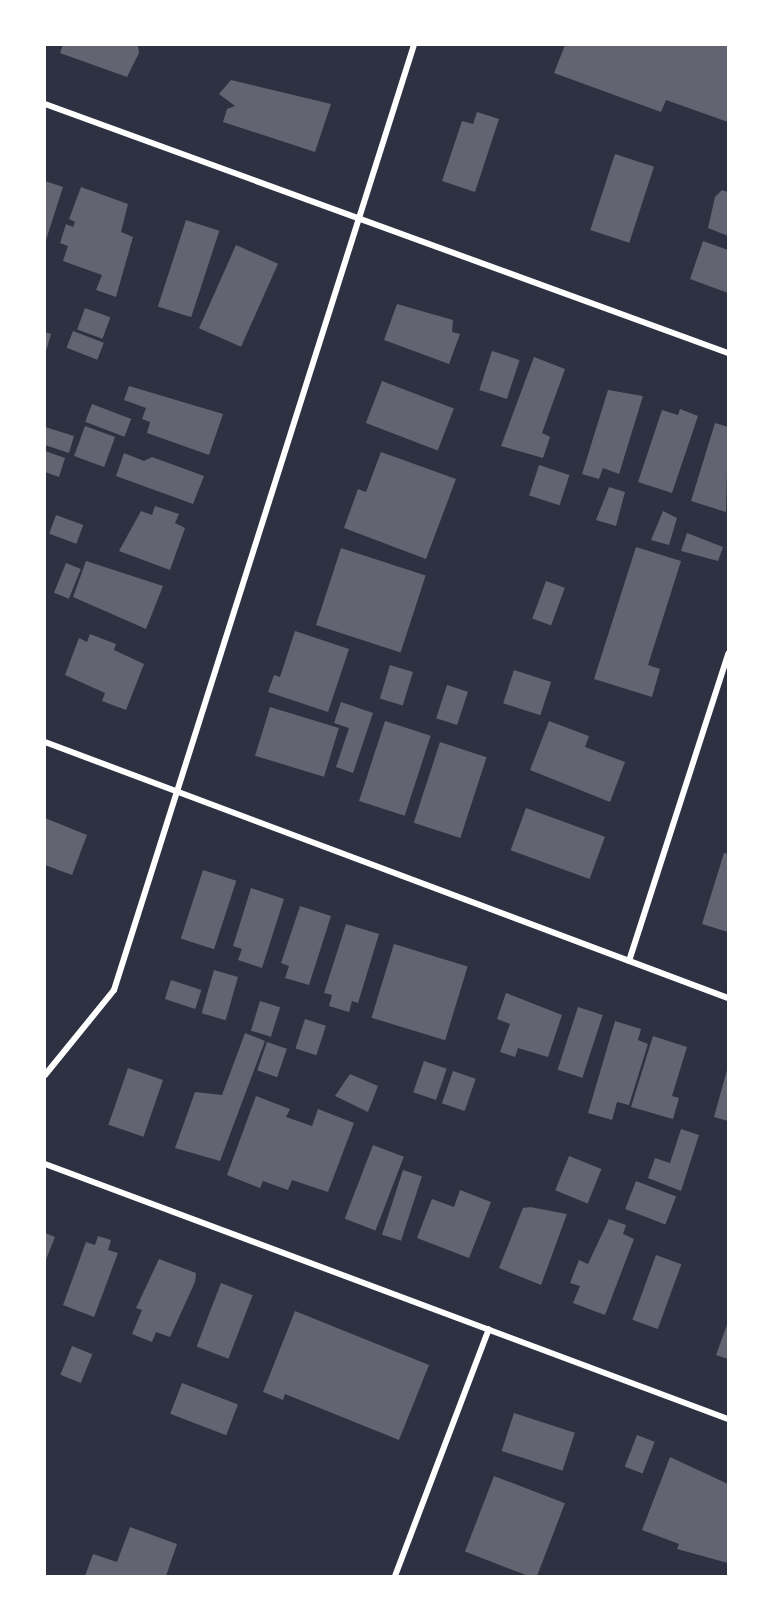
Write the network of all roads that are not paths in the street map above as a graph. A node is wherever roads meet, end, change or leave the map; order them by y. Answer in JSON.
{"nodes":[{"id":1,"x":414,"y":45,"type":"edge"},
{"id":2,"x":45,"y":104,"type":"edge"},
{"id":3,"x":359,"y":218,"type":"junction"},
{"id":4,"x":728,"y":353,"type":"edge"},
{"id":5,"x":728,"y":654,"type":"edge"},
{"id":6,"x":45,"y":742,"type":"edge"},
{"id":7,"x":175,"y":791,"type":"junction"},
{"id":8,"x":629,"y":962,"type":"junction"},
{"id":9,"x":728,"y":998,"type":"edge"},
{"id":10,"x":45,"y":1075,"type":"edge"},
{"id":11,"x":45,"y":1164,"type":"edge"},
{"id":12,"x":489,"y":1329,"type":"junction"},
{"id":13,"x":728,"y":1419,"type":"edge"},
{"id":14,"x":395,"y":1576,"type":"edge"}],
"edges":[{"from":1,"to":3,"type":"street"},
{"from":2,"to":3,"type":"street"},
{"from":3,"to":4,"type":"street"},
{"from":3,"to":7,"type":"street"},
{"from":5,"to":8,"type":"street"},
{"from":6,"to":7,"type":"street"},
{"from":7,"to":8,"type":"street"},
{"from":7,"to":10,"type":"street"},
{"from":8,"to":9,"type":"street"},
{"from":11,"to":12,"type":"street"},
{"from":12,"to":13,"type":"street"},
{"from":12,"to":14,"type":"street"}]}
